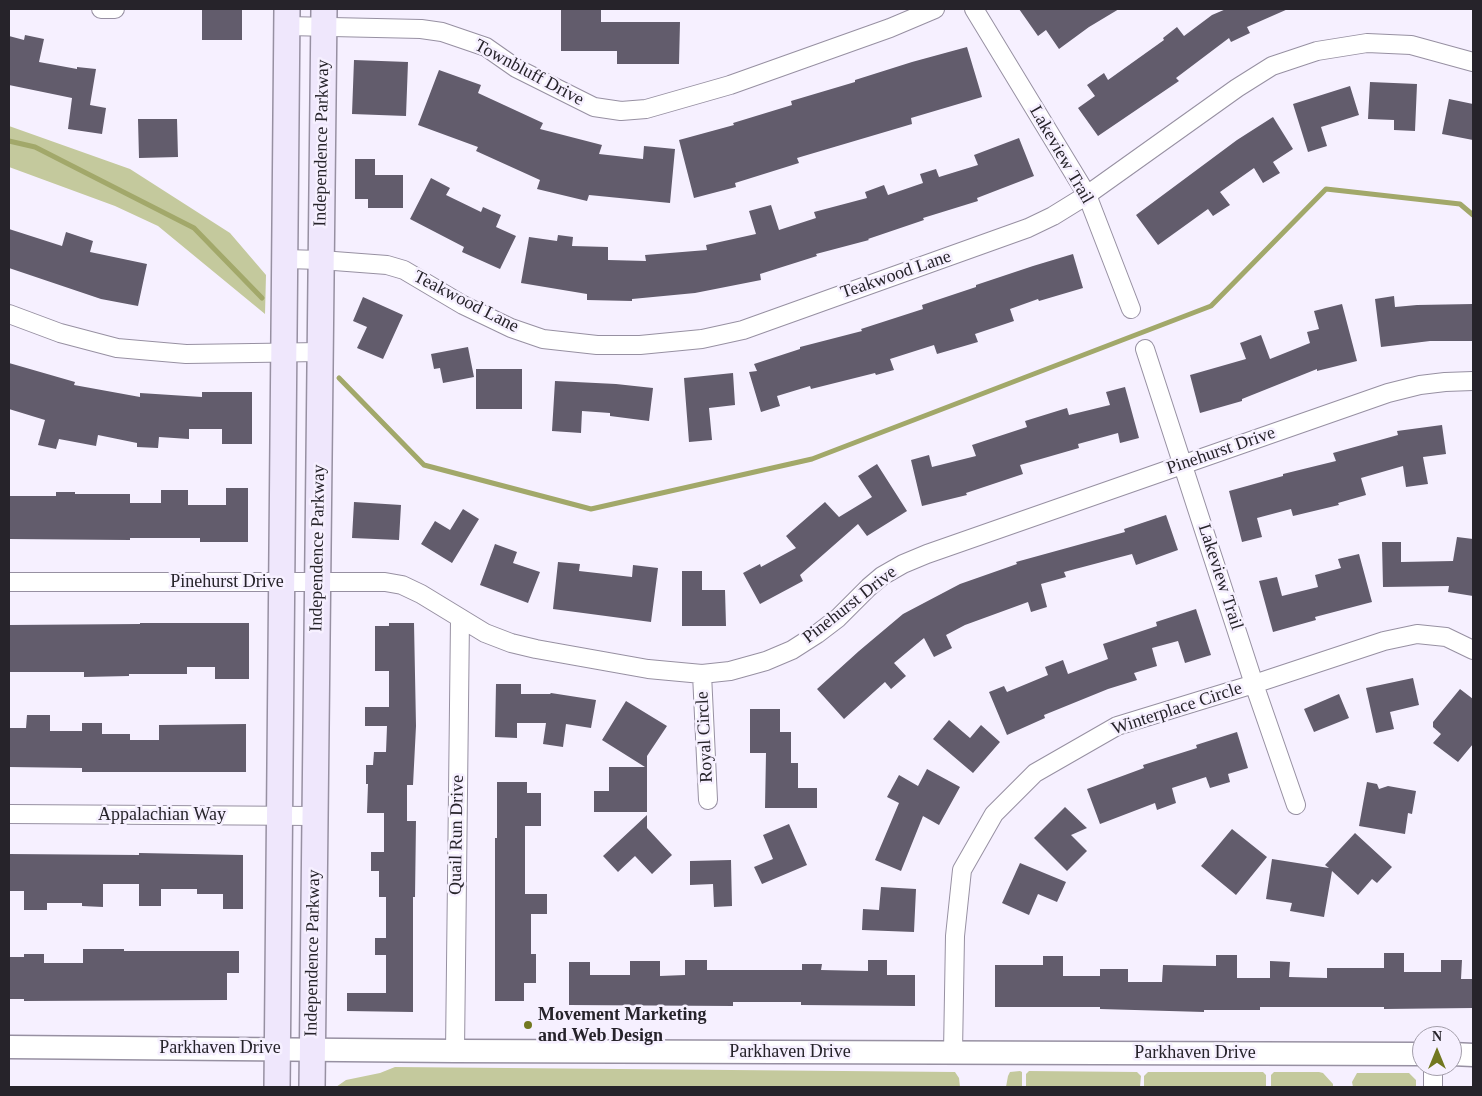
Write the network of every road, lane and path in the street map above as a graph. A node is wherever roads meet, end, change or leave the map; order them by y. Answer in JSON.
{"nodes":[{"id":1,"x":101,"y":9,"type":"edge"},
{"id":2,"x":115,"y":9,"type":"edge"},
{"id":3,"x":935,"y":9,"type":"edge"},
{"id":4,"x":974,"y":9,"type":"edge"},
{"id":5,"x":287,"y":17,"type":"edge"},
{"id":6,"x":323,"y":18,"type":"edge"},
{"id":7,"x":1473,"y":62,"type":"edge"},
{"id":8,"x":1087,"y":195,"type":"junction"},
{"id":9,"x":285,"y":259,"type":"junction"},
{"id":10,"x":321,"y":260,"type":"junction"},
{"id":11,"x":1131,"y":309,"type":"dead end"},
{"id":12,"x":9,"y":314,"type":"edge"},
{"id":13,"x":1145,"y":349,"type":"dead end"},
{"id":14,"x":320,"y":352,"type":"junction"},
{"id":15,"x":284,"y":353,"type":"junction"},
{"id":16,"x":1473,"y":381,"type":"edge"},
{"id":17,"x":1184,"y":464,"type":"junction"},
{"id":18,"x":9,"y":582,"type":"edge"},
{"id":19,"x":317,"y":582,"type":"junction"},
{"id":20,"x":282,"y":583,"type":"junction"},
{"id":21,"x":460,"y":619,"type":"junction"},
{"id":22,"x":1473,"y":650,"type":"edge"},
{"id":23,"x":702,"y":674,"type":"junction"},
{"id":24,"x":1254,"y":684,"type":"junction"},
{"id":25,"x":708,"y":800,"type":"dead end"},
{"id":26,"x":1296,"y":805,"type":"dead end"},
{"id":27,"x":9,"y":814,"type":"edge"},
{"id":28,"x":280,"y":816,"type":"junction"},
{"id":29,"x":314,"y":816,"type":"junction"},
{"id":30,"x":9,"y":1047,"type":"edge"},
{"id":31,"x":277,"y":1048,"type":"junction"},
{"id":32,"x":312,"y":1049,"type":"junction"},
{"id":33,"x":455,"y":1051,"type":"junction"},
{"id":34,"x":953,"y":1052,"type":"junction"},
{"id":35,"x":1412,"y":1054,"type":"edge"},
{"id":36,"x":277,"y":1087,"type":"edge"},
{"id":37,"x":312,"y":1087,"type":"edge"}],
"edges":[{"from":1,"to":2,"type":"street"},
{"from":3,"to":6,"type":"street","name":"Townbluff Drive"},
{"from":4,"to":8,"type":"street","name":"Lakeview Trail"},
{"from":5,"to":6,"type":"street","name":"Townbluff Drive"},
{"from":5,"to":9,"type":"main road","name":"Independence Parkway"},
{"from":6,"to":10,"type":"main road","name":"Independence Parkway"},
{"from":7,"to":8,"type":"street","name":"Teakwood Lane"},
{"from":8,"to":10,"type":"street","name":"Teakwood Lane"},
{"from":8,"to":11,"type":"street","name":"Lakeview Trail"},
{"from":9,"to":10,"type":"street","name":"Teakwood Lane"},
{"from":9,"to":15,"type":"main road","name":"Independence Parkway"},
{"from":10,"to":14,"type":"main road","name":"Independence Parkway"},
{"from":12,"to":15,"type":"street"},
{"from":13,"to":17,"type":"street","name":"Lakeview Trail"},
{"from":14,"to":15,"type":"street"},
{"from":14,"to":19,"type":"main road","name":"Independence Parkway"},
{"from":15,"to":20,"type":"main road","name":"Independence Parkway"},
{"from":16,"to":17,"type":"street","name":"Pinehurst Drive"},
{"from":17,"to":23,"type":"street","name":"Pinehurst Drive"},
{"from":17,"to":24,"type":"street","name":"Lakeview Trail"},
{"from":18,"to":20,"type":"street","name":"Pinehurst Drive"},
{"from":19,"to":20,"type":"street","name":"Pinehurst Drive"},
{"from":19,"to":21,"type":"street","name":"Pinehurst Drive"},
{"from":19,"to":29,"type":"main road","name":"Independence Parkway"},
{"from":20,"to":28,"type":"main road","name":"Independence Parkway"},
{"from":21,"to":23,"type":"street","name":"Pinehurst Drive"},
{"from":21,"to":33,"type":"street","name":"Quail Run Drive"},
{"from":22,"to":24,"type":"street","name":"Winterplace Circle"},
{"from":23,"to":25,"type":"street","name":"Royal Circle"},
{"from":24,"to":26,"type":"street","name":"Lakeview Trail"},
{"from":24,"to":34,"type":"street","name":"Winterplace Circle"},
{"from":27,"to":28,"type":"street","name":"Appalachian Way"},
{"from":28,"to":29,"type":"street","name":"Appalachian Way"},
{"from":28,"to":31,"type":"main road","name":"Independence Parkway"},
{"from":29,"to":32,"type":"main road","name":"Independence Parkway"},
{"from":30,"to":31,"type":"street","name":"Parkhaven Drive"},
{"from":31,"to":32,"type":"street","name":"Parkhaven Drive"},
{"from":31,"to":36,"type":"main road","name":"Independence Parkway"},
{"from":32,"to":33,"type":"street","name":"Parkhaven Drive"},
{"from":32,"to":37,"type":"main road","name":"Independence Parkway"},
{"from":33,"to":34,"type":"street","name":"Parkhaven Drive"},
{"from":34,"to":35,"type":"street","name":"Parkhaven Drive"}]}
